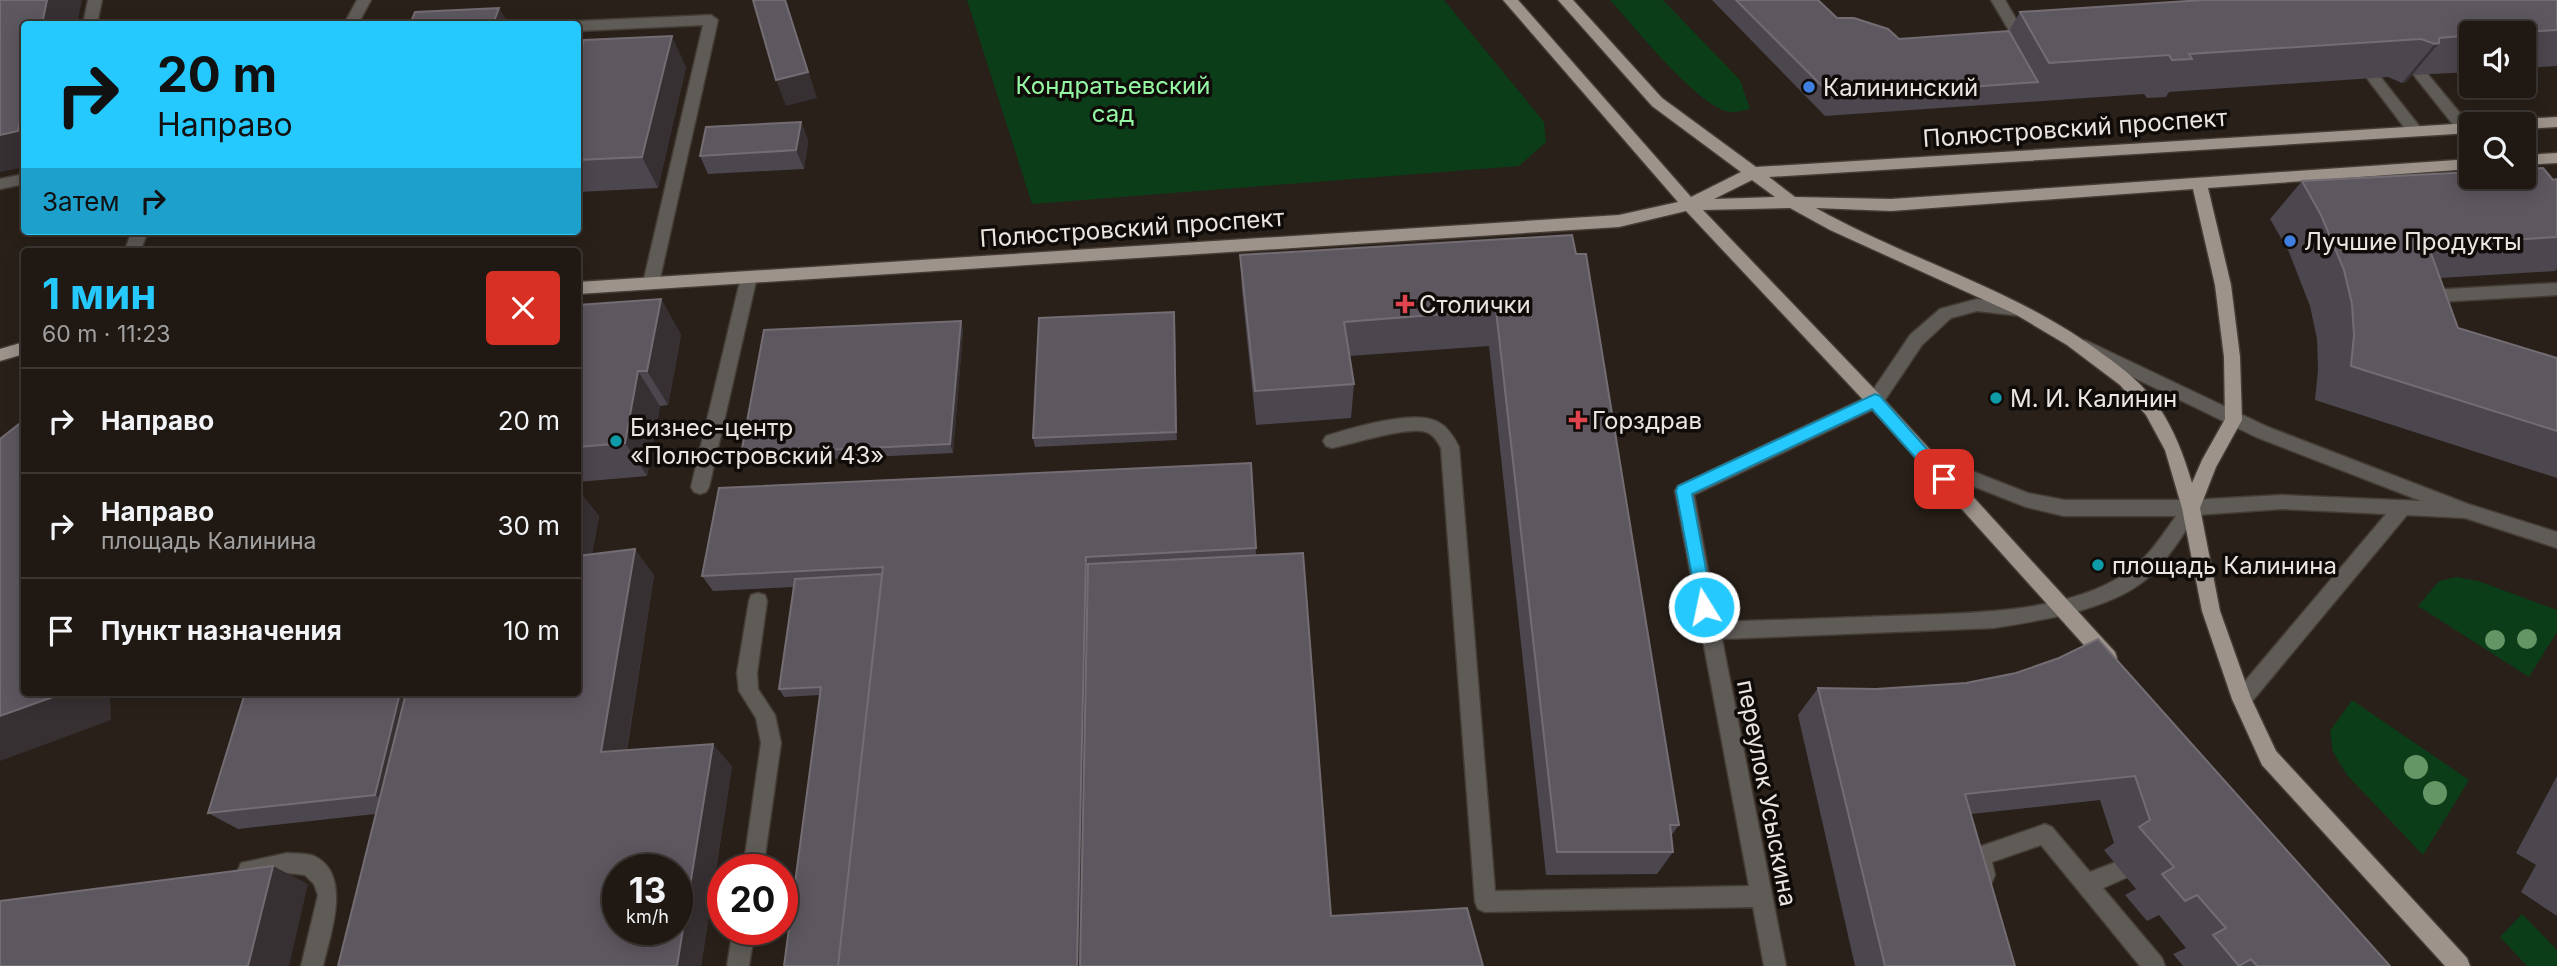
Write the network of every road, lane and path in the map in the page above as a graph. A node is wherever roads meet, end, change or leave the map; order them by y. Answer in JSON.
{"nodes":[{"id":1,"x":95,"y":0,"type":"edge"},
{"id":2,"x":364,"y":0,"type":"edge"},
{"id":3,"x":1510,"y":0,"type":"edge"},
{"id":4,"x":1565,"y":0,"type":"edge"},
{"id":5,"x":1998,"y":0,"type":"edge"},
{"id":6,"x":91,"y":21,"type":"edge"},
{"id":7,"x":353,"y":21,"type":"edge"},
{"id":8,"x":581,"y":26,"type":"edge"},
{"id":9,"x":2044,"y":30,"type":"edge"},
{"id":10,"x":2421,"y":75,"type":"edge"},
{"id":11,"x":2374,"y":78,"type":"edge"},
{"id":12,"x":2459,"y":119,"type":"edge"},
{"id":13,"x":2557,"y":122,"type":"edge"},
{"id":14,"x":2536,"y":123,"type":"edge"},
{"id":15,"x":2459,"y":128,"type":"edge"},
{"id":16,"x":2415,"y":131,"type":"junction"},
{"id":17,"x":2557,"y":158,"type":"edge"},
{"id":18,"x":2536,"y":159,"type":"edge"},
{"id":19,"x":2459,"y":165,"type":"edge"},
{"id":20,"x":1752,"y":173,"type":"junction"},
{"id":21,"x":21,"y":180,"type":"edge"},
{"id":22,"x":2199,"y":183,"type":"junction"},
{"id":23,"x":0,"y":184,"type":"edge"},
{"id":24,"x":1792,"y":202,"type":"junction"},
{"id":25,"x":1689,"y":205,"type":"junction"},
{"id":26,"x":749,"y":277,"type":"junction"},
{"id":27,"x":651,"y":283,"type":"junction"},
{"id":28,"x":581,"y":288,"type":"edge"},
{"id":29,"x":2557,"y":289,"type":"edge"},
{"id":30,"x":2021,"y":310,"type":"junction"},
{"id":31,"x":2438,"y":319,"type":"edge"},
{"id":32,"x":2073,"y":340,"type":"junction"},
{"id":33,"x":21,"y":349,"type":"edge"},
{"id":34,"x":0,"y":355,"type":"edge"},
{"id":35,"x":1875,"y":401,"type":"junction"},
{"id":36,"x":2234,"y":419,"type":"junction"},
{"id":37,"x":1332,"y":441,"type":"dead end"},
{"id":38,"x":1927,"y":461,"type":"junction"},
{"id":39,"x":700,"y":487,"type":"dead end"},
{"id":40,"x":2404,"y":506,"type":"junction"},
{"id":41,"x":2192,"y":508,"type":"junction"},
{"id":42,"x":2465,"y":510,"type":"junction"},
{"id":43,"x":2557,"y":540,"type":"edge"},
{"id":44,"x":758,"y":601,"type":"dead end"},
{"id":45,"x":2060,"y":606,"type":"junction"},
{"id":46,"x":1709,"y":631,"type":"junction"},
{"id":47,"x":2117,"y":667,"type":"edge"},
{"id":48,"x":2242,"y":699,"type":"junction"},
{"id":49,"x":754,"y":854,"type":"edge"},
{"id":50,"x":2121,"y":870,"type":"dead end"},
{"id":51,"x":232,"y":873,"type":"edge"},
{"id":52,"x":2087,"y":884,"type":"junction"},
{"id":53,"x":1990,"y":893,"type":"edge"},
{"id":54,"x":1761,"y":896,"type":"junction"},
{"id":55,"x":741,"y":945,"type":"edge"},
{"id":56,"x":312,"y":966,"type":"edge"},
{"id":57,"x":738,"y":966,"type":"edge"},
{"id":58,"x":1775,"y":966,"type":"edge"},
{"id":59,"x":2154,"y":966,"type":"edge"},
{"id":60,"x":2459,"y":966,"type":"edge"}],
"edges":[{"from":1,"to":6,"type":"street"},
{"from":2,"to":7,"type":"street"},
{"from":3,"to":25,"type":"main road"},
{"from":4,"to":20,"type":"main road"},
{"from":5,"to":9,"type":"street"},
{"from":8,"to":27,"type":"street"},
{"from":10,"to":12,"type":"street"},
{"from":11,"to":16,"type":"street"},
{"from":13,"to":14,"type":"main road"},
{"from":15,"to":16,"type":"main road","name":"Полюстровский проспект"},
{"from":16,"to":20,"type":"main road","name":"Полюстровский проспект"},
{"from":17,"to":18,"type":"main road"},
{"from":19,"to":22,"type":"main road","name":"Полюстровский проспект"},
{"from":20,"to":24,"type":"main road"},
{"from":20,"to":25,"type":"main road","name":"Полюстровский проспект"},
{"from":21,"to":23,"type":"street"},
{"from":22,"to":24,"type":"main road","name":"Полюстровский проспект"},
{"from":22,"to":36,"type":"main road"},
{"from":24,"to":25,"type":"main road","name":"Полюстровский проспект"},
{"from":24,"to":30,"type":"main road"},
{"from":25,"to":26,"type":"main road","name":"Полюстровский проспект"},
{"from":25,"to":35,"type":"main road"},
{"from":26,"to":27,"type":"main road","name":"Полюстровский проспект"},
{"from":26,"to":39,"type":"street"},
{"from":27,"to":28,"type":"main road","name":"Полюстровский проспект"},
{"from":29,"to":31,"type":"street"},
{"from":30,"to":32,"type":"main road"},
{"from":30,"to":35,"type":"street"},
{"from":32,"to":36,"type":"street"},
{"from":32,"to":41,"type":"main road"},
{"from":33,"to":34,"type":"main road"},
{"from":35,"to":38,"type":"main road"},
{"from":35,"to":46,"type":"street","name":"переулок Усыскина"},
{"from":36,"to":41,"type":"main road"},
{"from":36,"to":42,"type":"street"},
{"from":37,"to":54,"type":"street"},
{"from":38,"to":41,"type":"street"},
{"from":38,"to":45,"type":"main road"},
{"from":40,"to":41,"type":"street"},
{"from":40,"to":42,"type":"street"},
{"from":40,"to":48,"type":"street"},
{"from":41,"to":45,"type":"street"},
{"from":41,"to":48,"type":"main road"},
{"from":42,"to":43,"type":"street"},
{"from":44,"to":49,"type":"street"},
{"from":45,"to":46,"type":"street"},
{"from":45,"to":47,"type":"main road"},
{"from":46,"to":54,"type":"street","name":"переулок Усыскина"},
{"from":48,"to":60,"type":"main road"},
{"from":50,"to":52,"type":"street"},
{"from":51,"to":56,"type":"street"},
{"from":52,"to":53,"type":"street"},
{"from":52,"to":59,"type":"street"},
{"from":54,"to":58,"type":"street","name":"переулок Усыскина"},
{"from":55,"to":57,"type":"street"}]}
